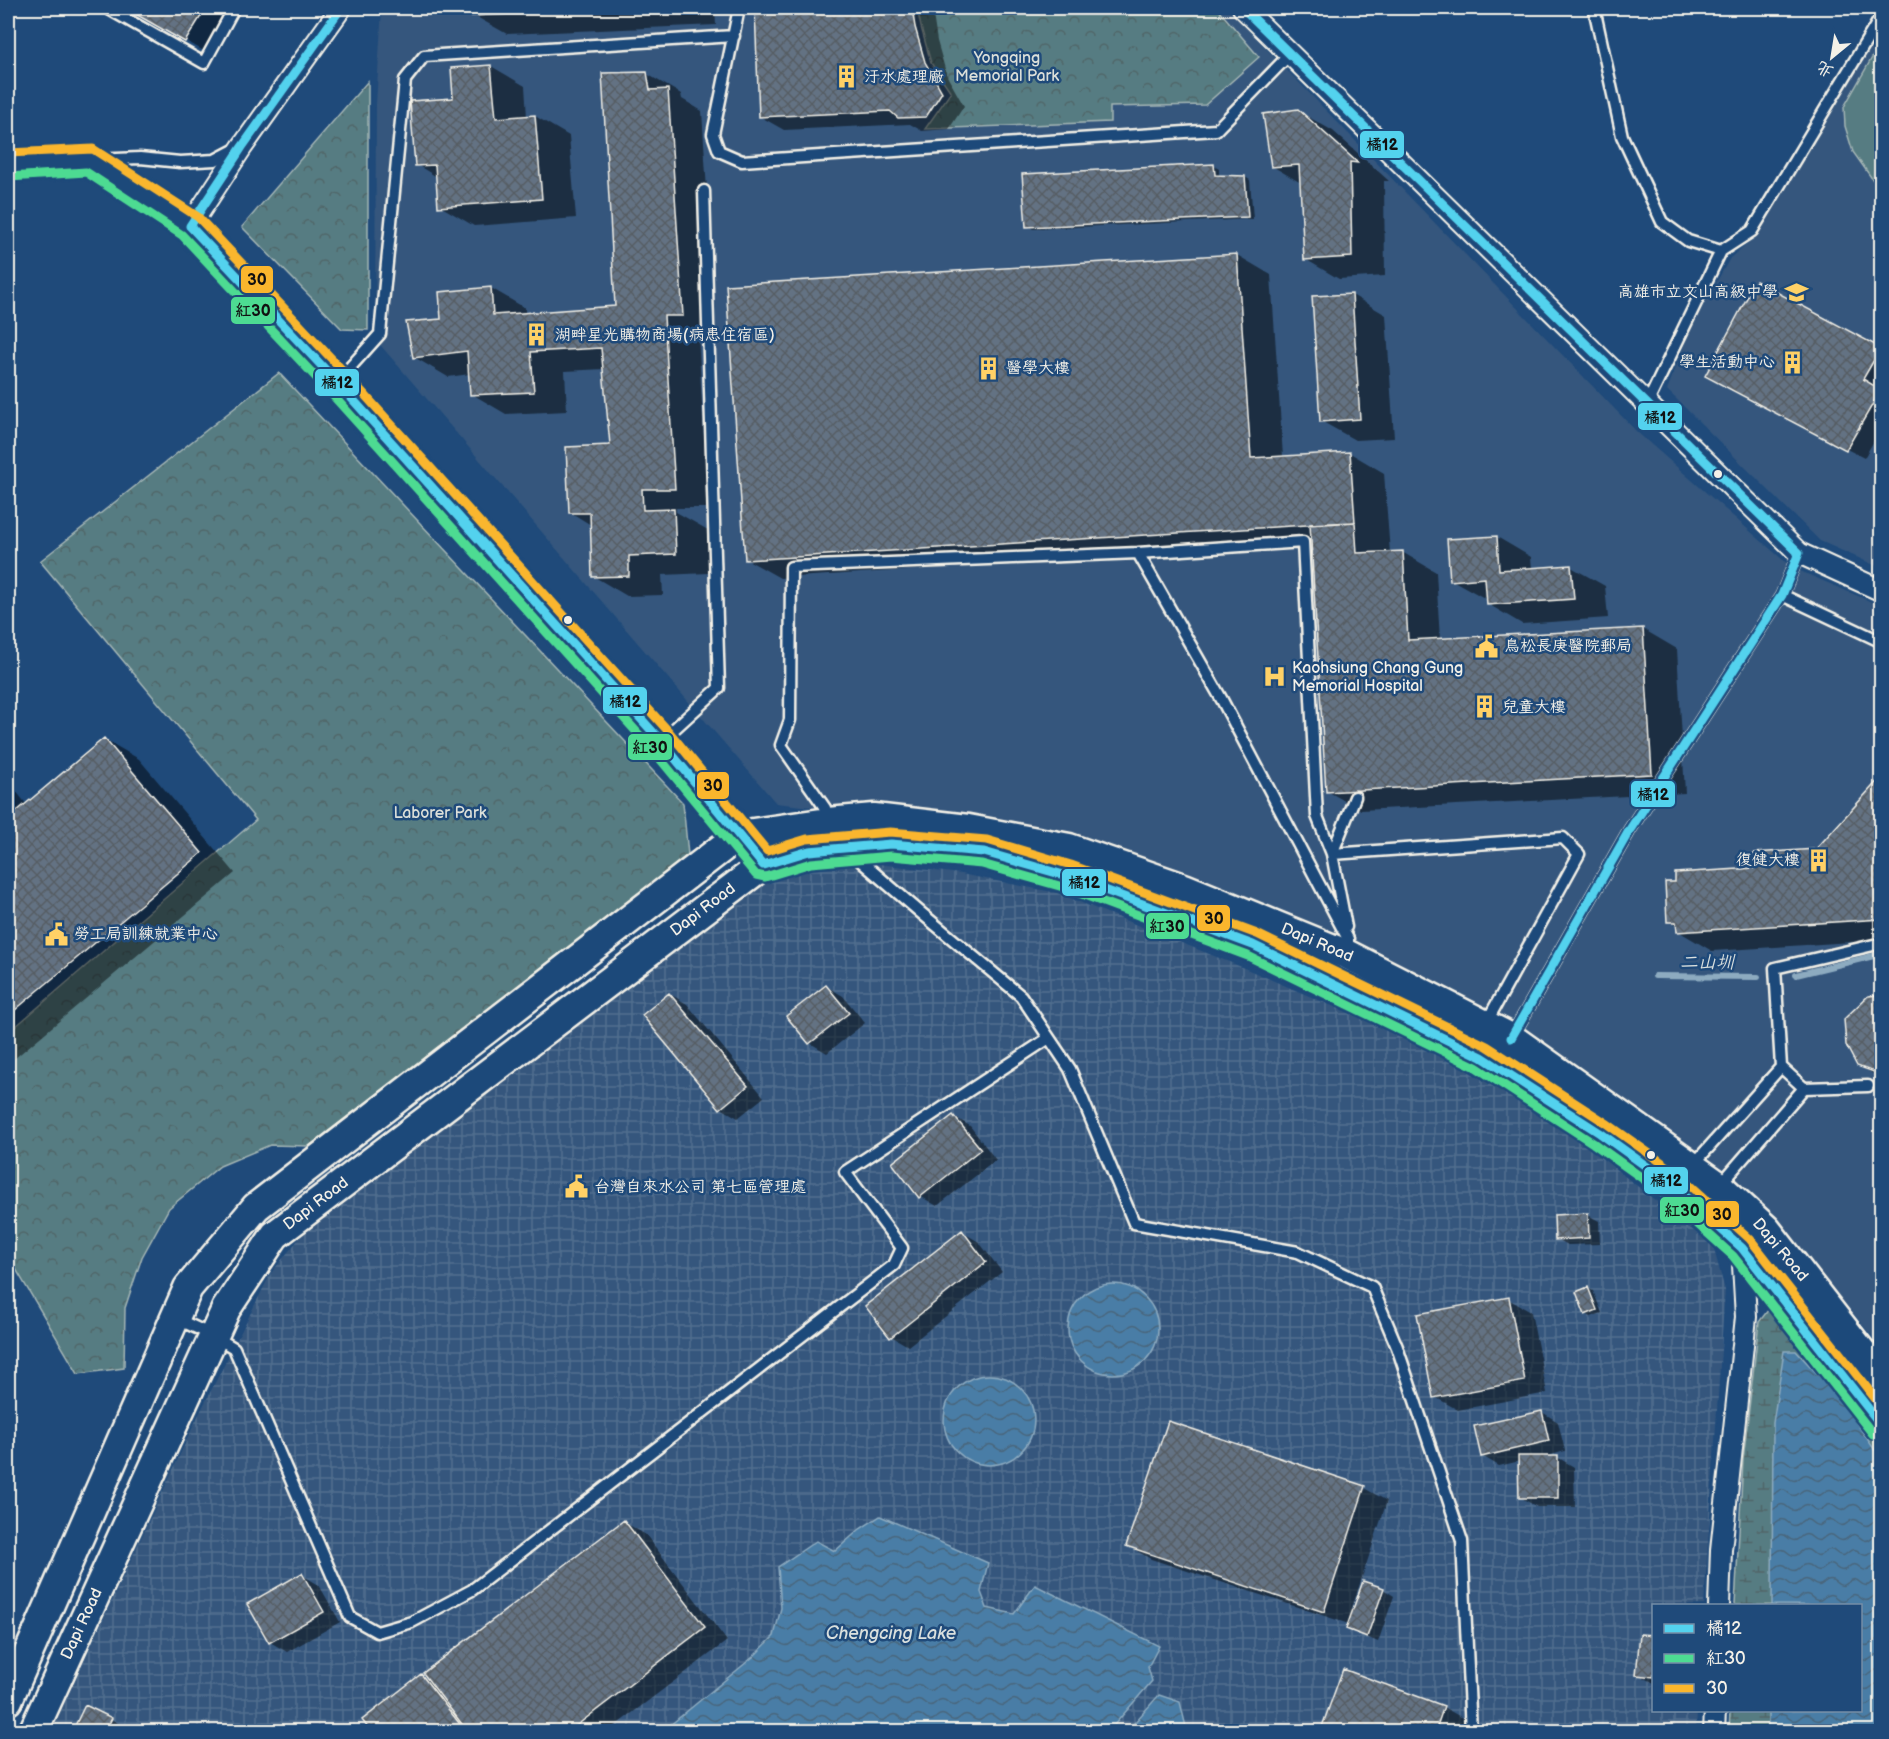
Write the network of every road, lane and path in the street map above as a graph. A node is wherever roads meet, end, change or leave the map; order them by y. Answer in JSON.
{"nodes":[{"id":1,"x":107,"y":8,"type":"edge"},
{"id":2,"x":234,"y":8,"type":"edge"},
{"id":3,"x":341,"y":8,"type":"edge"},
{"id":4,"x":737,"y":8,"type":"edge"},
{"id":5,"x":1243,"y":8,"type":"edge"},
{"id":6,"x":1594,"y":8,"type":"edge"},
{"id":7,"x":1881,"y":15,"type":"edge"},
{"id":8,"x":734,"y":36,"type":"junction"},
{"id":9,"x":1290,"y":54,"type":"junction"},
{"id":10,"x":242,"y":147,"type":"junction"},
{"id":11,"x":89,"y":160,"type":"junction"},
{"id":12,"x":8,"y":165,"type":"edge"},
{"id":13,"x":704,"y":191,"type":"dead end"},
{"id":14,"x":190,"y":226,"type":"junction"},
{"id":15,"x":1721,"y":251,"type":"junction"},
{"id":16,"x":337,"y":382,"type":"junction"},
{"id":17,"x":1647,"y":404,"type":"junction"},
{"id":18,"x":1138,"y":553,"type":"junction"},
{"id":19,"x":1799,"y":553,"type":"junction"},
{"id":20,"x":1881,"y":591,"type":"edge"},
{"id":21,"x":1782,"y":595,"type":"junction"},
{"id":22,"x":1881,"y":642,"type":"edge"},
{"id":23,"x":661,"y":741,"type":"junction"},
{"id":24,"x":1355,"y":797,"type":"dead end"},
{"id":25,"x":828,"y":822,"type":"junction"},
{"id":26,"x":739,"y":835,"type":"junction"},
{"id":27,"x":844,"y":847,"type":"junction"},
{"id":28,"x":1332,"y":854,"type":"junction"},
{"id":29,"x":763,"y":865,"type":"junction"},
{"id":30,"x":1881,"y":943,"type":"edge"},
{"id":31,"x":1348,"y":947,"type":"junction"},
{"id":32,"x":1485,"y":1026,"type":"junction"},
{"id":33,"x":1049,"y":1038,"type":"junction"},
{"id":34,"x":1510,"y":1038,"type":"junction"},
{"id":35,"x":1781,"y":1067,"type":"junction"},
{"id":36,"x":1868,"y":1086,"type":"dead end"},
{"id":37,"x":1804,"y":1088,"type":"junction"},
{"id":38,"x":1692,"y":1166,"type":"junction"},
{"id":39,"x":1719,"y":1186,"type":"junction"},
{"id":40,"x":1742,"y":1248,"type":"junction"},
{"id":41,"x":175,"y":1318,"type":"junction"},
{"id":42,"x":214,"y":1336,"type":"junction"},
{"id":43,"x":1881,"y":1378,"type":"edge"},
{"id":44,"x":1881,"y":1427,"type":"edge"},
{"id":45,"x":1719,"y":1604,"type":"edge"},
{"id":46,"x":8,"y":1696,"type":"edge"},
{"id":47,"x":1715,"y":1712,"type":"edge"},
{"id":48,"x":33,"y":1731,"type":"edge"},
{"id":49,"x":1471,"y":1731,"type":"edge"},
{"id":50,"x":1714,"y":1731,"type":"edge"}],
"edges":[{"from":1,"to":2,"type":"lane"},
{"from":3,"to":10,"type":"street"},
{"from":4,"to":8,"type":"lane"},
{"from":5,"to":9,"type":"street"},
{"from":6,"to":15,"type":"lane"},
{"from":7,"to":15,"type":"lane"},
{"from":8,"to":9,"type":"lane"},
{"from":8,"to":16,"type":"lane"},
{"from":9,"to":17,"type":"street"},
{"from":10,"to":11,"type":"lane"},
{"from":10,"to":14,"type":"street"},
{"from":11,"to":12,"type":"street"},
{"from":11,"to":14,"type":"street"},
{"from":13,"to":23,"type":"lane"},
{"from":14,"to":16,"type":"street"},
{"from":15,"to":17,"type":"lane"},
{"from":16,"to":23,"type":"street"},
{"from":17,"to":19,"type":"street"},
{"from":18,"to":25,"type":"lane"},
{"from":18,"to":28,"type":"lane"},
{"from":18,"to":31,"type":"lane"},
{"from":19,"to":20,"type":"street"},
{"from":19,"to":21,"type":"lane"},
{"from":21,"to":22,"type":"lane"},
{"from":21,"to":34,"type":"lane"},
{"from":23,"to":26,"type":"street"},
{"from":24,"to":28,"type":"lane"},
{"from":25,"to":26,"type":"main road","name":"Dapi Road"},
{"from":25,"to":31,"type":"main road","name":"Dapi Road"},
{"from":26,"to":29,"type":"street"},
{"from":26,"to":41,"type":"main road","name":"Dapi Road"},
{"from":27,"to":29,"type":"main road","name":"Dapi Road"},
{"from":27,"to":33,"type":"lane"},
{"from":27,"to":40,"type":"main road","name":"Dapi Road"},
{"from":28,"to":31,"type":"lane"},
{"from":28,"to":32,"type":"lane"},
{"from":29,"to":42,"type":"main road","name":"Dapi Road"},
{"from":30,"to":35,"type":"lane"},
{"from":31,"to":32,"type":"main road","name":"Dapi Road"},
{"from":32,"to":34,"type":"main road","name":"Dapi Road"},
{"from":33,"to":42,"type":"lane"},
{"from":33,"to":49,"type":"lane"},
{"from":34,"to":38,"type":"main road","name":"Dapi Road"},
{"from":35,"to":37,"type":"lane"},
{"from":35,"to":38,"type":"lane"},
{"from":36,"to":37,"type":"lane"},
{"from":37,"to":39,"type":"lane"},
{"from":38,"to":39,"type":"main road","name":"Dapi Road"},
{"from":39,"to":43,"type":"main road","name":"Dapi Road"},
{"from":40,"to":44,"type":"main road","name":"Dapi Road"},
{"from":40,"to":45,"type":"street","name":"Dapi Road"},
{"from":41,"to":42,"type":"lane"},
{"from":41,"to":46,"type":"main road","name":"Dapi Road"},
{"from":42,"to":48,"type":"main road","name":"Dapi Road"},
{"from":47,"to":50,"type":"street"}]}
